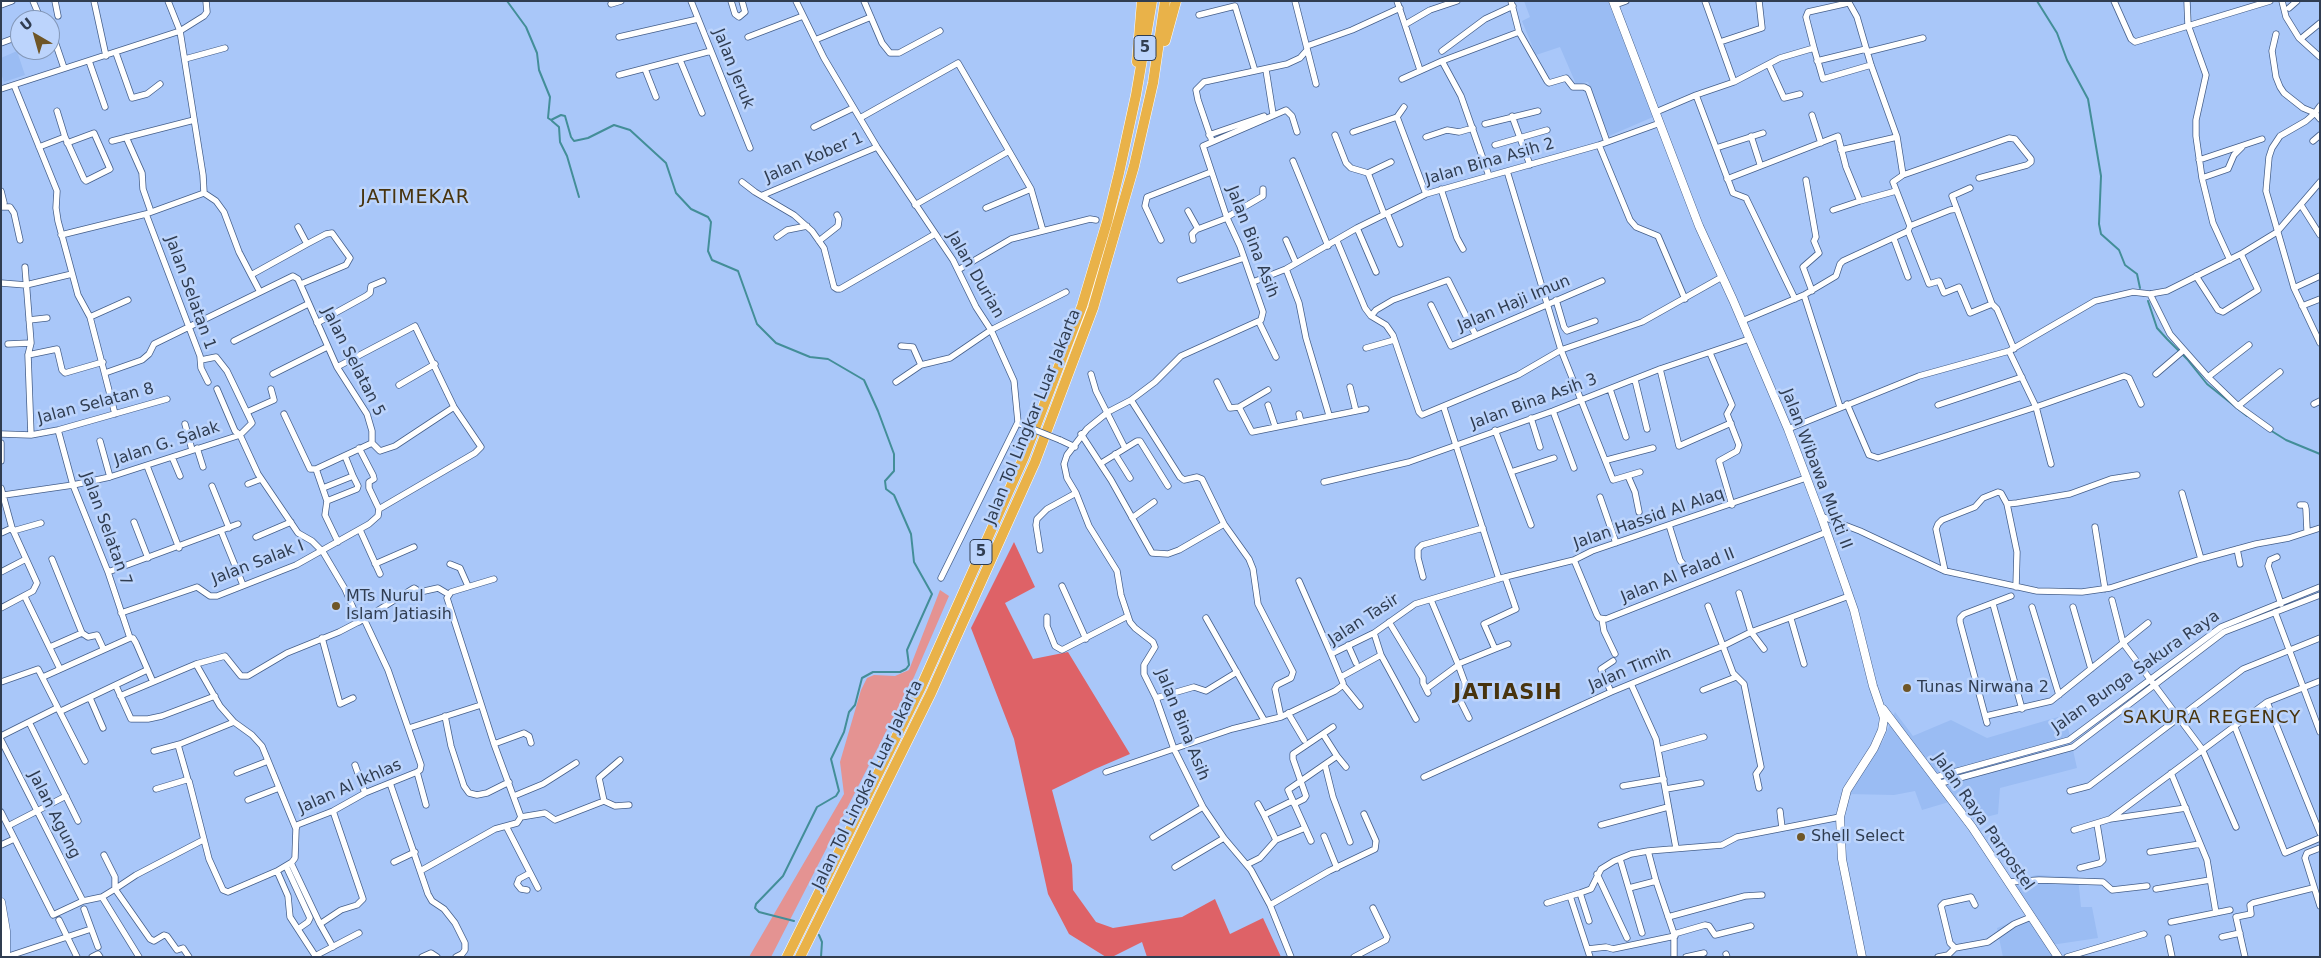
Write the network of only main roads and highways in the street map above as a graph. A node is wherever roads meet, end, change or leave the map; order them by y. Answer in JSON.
{"nodes":[{"id":1,"x":1142,"y":1,"type":"edge"},
{"id":2,"x":1152,"y":1,"type":"edge"},
{"id":3,"x":1166,"y":1,"type":"edge"},
{"id":4,"x":1176,"y":1,"type":"edge"},
{"id":5,"x":1614,"y":3,"type":"edge"},
{"id":6,"x":1153,"y":83,"type":"junction"},
{"id":7,"x":1136,"y":95,"type":"junction"},
{"id":8,"x":1881,"y":706,"type":"junction"},
{"id":9,"x":1,"y":902,"type":"edge"},
{"id":10,"x":4,"y":939,"type":"edge"},
{"id":11,"x":6,"y":957,"type":"edge"},
{"id":12,"x":787,"y":957,"type":"edge"},
{"id":13,"x":800,"y":957,"type":"edge"},
{"id":14,"x":1862,"y":957,"type":"edge"},
{"id":15,"x":2058,"y":957,"type":"edge"}],
"edges":[{"from":1,"to":7,"type":"highway"},
{"from":2,"to":7,"type":"highway","name":"Jalan Tol Lingkar Luar Jakarta","number":"5"},
{"from":3,"to":6,"type":"highway","name":"Jalan Tol Lingkar Luar Jakarta","number":"5"},
{"from":4,"to":6,"type":"highway"},
{"from":5,"to":8,"type":"main road","name":"Jalan Wibawa Mukti II"},
{"from":6,"to":13,"type":"highway","name":"Jalan Tol Lingkar Luar Jakarta","number":"5"},
{"from":7,"to":12,"type":"highway","name":"Jalan Tol Lingkar Luar Jakarta","number":"5"},
{"from":8,"to":14,"type":"main road","name":"Jalan Wibawa Mukti II"},
{"from":8,"to":15,"type":"main road","name":"Jalan Raya Parpostel"},
{"from":9,"to":10,"type":"main road"},
{"from":10,"to":11,"type":"main road"}]}
